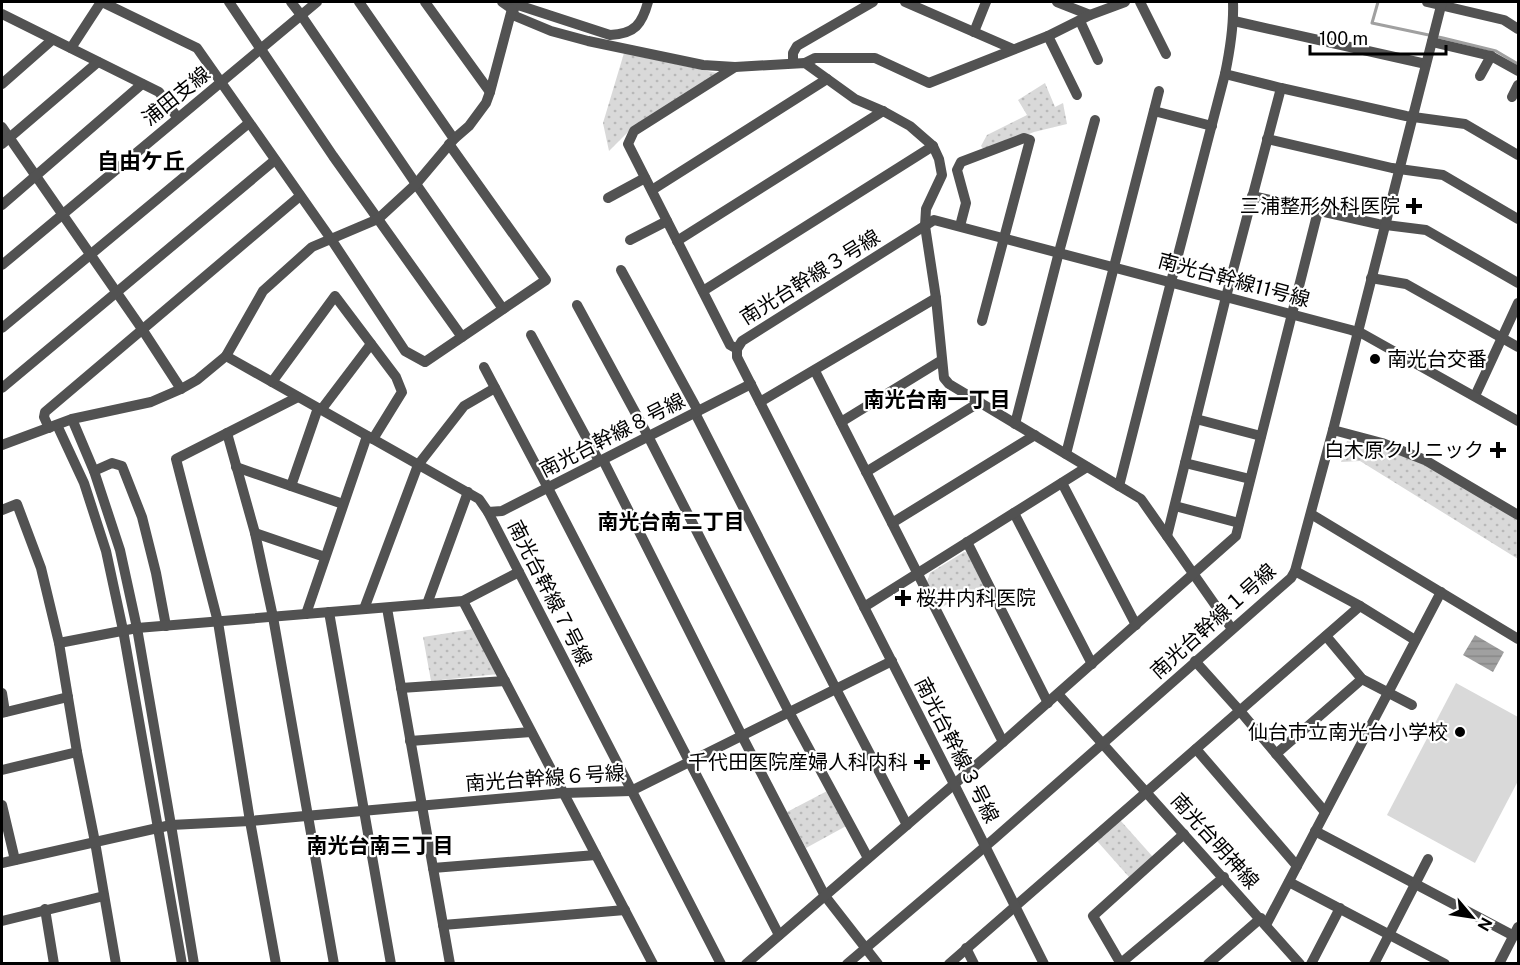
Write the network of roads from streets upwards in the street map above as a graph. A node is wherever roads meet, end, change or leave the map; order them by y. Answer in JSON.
{"nodes":[{"id":1,"x":101,"y":2,"type":"edge"},
{"id":2,"x":229,"y":2,"type":"edge"},
{"id":3,"x":291,"y":2,"type":"edge"},
{"id":4,"x":318,"y":2,"type":"edge"},
{"id":5,"x":359,"y":2,"type":"edge"},
{"id":6,"x":425,"y":2,"type":"edge"},
{"id":7,"x":502,"y":2,"type":"edge"},
{"id":8,"x":648,"y":2,"type":"edge"},
{"id":9,"x":873,"y":2,"type":"edge"},
{"id":10,"x":905,"y":2,"type":"edge"},
{"id":11,"x":986,"y":2,"type":"edge"},
{"id":12,"x":1057,"y":2,"type":"edge"},
{"id":13,"x":1125,"y":2,"type":"edge"},
{"id":14,"x":1140,"y":2,"type":"edge"},
{"id":15,"x":1233,"y":2,"type":"edge"},
{"id":16,"x":1427,"y":2,"type":"edge"},
{"id":17,"x":1441,"y":3,"type":"edge"},
{"id":18,"x":512,"y":9,"type":"junction"},
{"id":19,"x":301,"y":15,"type":"junction"},
{"id":20,"x":1090,"y":15,"type":"junction"},
{"id":21,"x":4,"y":18,"type":"edge"},
{"id":22,"x":1080,"y":21,"type":"junction"},
{"id":23,"x":1234,"y":21,"type":"junction"},
{"id":24,"x":1518,"y":29,"type":"edge"},
{"id":25,"x":974,"y":32,"type":"junction"},
{"id":26,"x":1048,"y":36,"type":"junction"},
{"id":27,"x":1433,"y":38,"type":"junction"},
{"id":28,"x":52,"y":40,"type":"junction"},
{"id":29,"x":71,"y":48,"type":"junction"},
{"id":30,"x":261,"y":48,"type":"junction"},
{"id":31,"x":1013,"y":49,"type":"junction"},
{"id":32,"x":1166,"y":54,"type":"dead end"},
{"id":33,"x":1491,"y":56,"type":"junction"},
{"id":34,"x":1098,"y":60,"type":"dead end"},
{"id":35,"x":98,"y":62,"type":"junction"},
{"id":36,"x":799,"y":63,"type":"junction"},
{"id":37,"x":1426,"y":64,"type":"junction"},
{"id":38,"x":735,"y":67,"type":"junction"},
{"id":39,"x":1518,"y":71,"type":"edge"},
{"id":40,"x":1225,"y":75,"type":"junction"},
{"id":41,"x":1480,"y":76,"type":"dead end"},
{"id":42,"x":827,"y":80,"type":"junction"},
{"id":43,"x":221,"y":82,"type":"junction"},
{"id":44,"x":2,"y":84,"type":"edge"},
{"id":45,"x":142,"y":84,"type":"junction"},
{"id":46,"x":1518,"y":85,"type":"edge"},
{"id":47,"x":1281,"y":88,"type":"junction"},
{"id":48,"x":1159,"y":91,"type":"dead end"},
{"id":49,"x":490,"y":92,"type":"junction"},
{"id":50,"x":1077,"y":95,"type":"dead end"},
{"id":51,"x":1512,"y":97,"type":"dead end"},
{"id":52,"x":883,"y":111,"type":"junction"},
{"id":53,"x":1154,"y":111,"type":"junction"},
{"id":54,"x":177,"y":117,"type":"junction"},
{"id":55,"x":1412,"y":117,"type":"junction"},
{"id":56,"x":1095,"y":120,"type":"dead end"},
{"id":57,"x":249,"y":123,"type":"junction"},
{"id":58,"x":1212,"y":126,"type":"junction"},
{"id":59,"x":2,"y":127,"type":"edge"},
{"id":60,"x":1267,"y":139,"type":"junction"},
{"id":61,"x":5,"y":141,"type":"edge"},
{"id":62,"x":452,"y":141,"type":"junction"},
{"id":63,"x":933,"y":146,"type":"junction"},
{"id":64,"x":1518,"y":155,"type":"edge"},
{"id":65,"x":275,"y":160,"type":"junction"},
{"id":66,"x":1399,"y":169,"type":"junction"},
{"id":67,"x":35,"y":175,"type":"junction"},
{"id":68,"x":645,"y":178,"type":"junction"},
{"id":69,"x":416,"y":184,"type":"junction"},
{"id":70,"x":651,"y":190,"type":"junction"},
{"id":71,"x":300,"y":196,"type":"junction"},
{"id":72,"x":1252,"y":196,"type":"junction"},
{"id":73,"x":608,"y":198,"type":"dead end"},
{"id":74,"x":2,"y":205,"type":"edge"},
{"id":75,"x":1318,"y":211,"type":"junction"},
{"id":76,"x":62,"y":214,"type":"junction"},
{"id":77,"x":378,"y":219,"type":"junction"},
{"id":78,"x":1518,"y":219,"type":"edge"},
{"id":79,"x":667,"y":221,"type":"junction"},
{"id":80,"x":1385,"y":225,"type":"junction"},
{"id":81,"x":925,"y":226,"type":"junction"},
{"id":82,"x":960,"y":226,"type":"junction"},
{"id":83,"x":1004,"y":238,"type":"junction"},
{"id":84,"x":330,"y":239,"type":"junction"},
{"id":85,"x":630,"y":240,"type":"dead end"},
{"id":86,"x":677,"y":241,"type":"junction"},
{"id":87,"x":1059,"y":252,"type":"junction"},
{"id":88,"x":90,"y":254,"type":"junction"},
{"id":89,"x":2,"y":265,"type":"edge"},
{"id":90,"x":1114,"y":267,"type":"junction"},
{"id":91,"x":621,"y":270,"type":"dead end"},
{"id":92,"x":1371,"y":278,"type":"junction"},
{"id":93,"x":1171,"y":282,"type":"junction"},
{"id":94,"x":1518,"y":283,"type":"edge"},
{"id":95,"x":703,"y":291,"type":"junction"},
{"id":96,"x":117,"y":292,"type":"junction"},
{"id":97,"x":1226,"y":297,"type":"junction"},
{"id":98,"x":936,"y":298,"type":"junction"},
{"id":99,"x":1518,"y":303,"type":"edge"},
{"id":100,"x":577,"y":305,"type":"dead end"},
{"id":101,"x":503,"y":309,"type":"junction"},
{"id":102,"x":1292,"y":314,"type":"junction"},
{"id":103,"x":982,"y":321,"type":"dead end"},
{"id":104,"x":2,"y":328,"type":"edge"},
{"id":105,"x":142,"y":329,"type":"junction"},
{"id":106,"x":1357,"y":332,"type":"junction"},
{"id":107,"x":531,"y":335,"type":"dead end"},
{"id":108,"x":462,"y":337,"type":"junction"},
{"id":109,"x":1502,"y":338,"type":"junction"},
{"id":110,"x":371,"y":344,"type":"junction"},
{"id":111,"x":1518,"y":347,"type":"edge"},
{"id":112,"x":737,"y":349,"type":"junction"},
{"id":113,"x":226,"y":356,"type":"junction"},
{"id":114,"x":942,"y":360,"type":"junction"},
{"id":115,"x":484,"y":367,"type":"dead end"},
{"id":116,"x":815,"y":371,"type":"junction"},
{"id":117,"x":272,"y":382,"type":"junction"},
{"id":118,"x":751,"y":384,"type":"junction"},
{"id":119,"x":2,"y":388,"type":"edge"},
{"id":120,"x":495,"y":388,"type":"junction"},
{"id":121,"x":181,"y":389,"type":"junction"},
{"id":122,"x":1475,"y":396,"type":"junction"},
{"id":123,"x":298,"y":397,"type":"junction"},
{"id":124,"x":760,"y":402,"type":"junction"},
{"id":125,"x":980,"y":402,"type":"junction"},
{"id":126,"x":320,"y":409,"type":"junction"},
{"id":127,"x":697,"y":412,"type":"junction"},
{"id":128,"x":72,"y":419,"type":"junction"},
{"id":129,"x":1196,"y":419,"type":"junction"},
{"id":130,"x":1518,"y":421,"type":"edge"},
{"id":131,"x":841,"y":422,"type":"junction"},
{"id":132,"x":1015,"y":424,"type":"junction"},
{"id":133,"x":53,"y":426,"type":"junction"},
{"id":134,"x":1333,"y":430,"type":"junction"},
{"id":135,"x":227,"y":433,"type":"junction"},
{"id":136,"x":1035,"y":435,"type":"junction"},
{"id":137,"x":648,"y":436,"type":"junction"},
{"id":138,"x":1261,"y":436,"type":"junction"},
{"id":139,"x":370,"y":437,"type":"junction"},
{"id":140,"x":2,"y":445,"type":"edge"},
{"id":141,"x":1066,"y":454,"type":"junction"},
{"id":142,"x":601,"y":461,"type":"junction"},
{"id":143,"x":1185,"y":463,"type":"junction"},
{"id":144,"x":418,"y":465,"type":"junction"},
{"id":145,"x":236,"y":467,"type":"junction"},
{"id":146,"x":1087,"y":467,"type":"junction"},
{"id":147,"x":94,"y":471,"type":"junction"},
{"id":148,"x":866,"y":472,"type":"junction"},
{"id":149,"x":1250,"y":479,"type":"junction"},
{"id":150,"x":1062,"y":483,"type":"junction"},
{"id":151,"x":291,"y":486,"type":"junction"},
{"id":152,"x":1119,"y":486,"type":"junction"},
{"id":153,"x":548,"y":488,"type":"junction"},
{"id":154,"x":468,"y":492,"type":"junction"},
{"id":155,"x":343,"y":504,"type":"junction"},
{"id":156,"x":1175,"y":506,"type":"junction"},
{"id":157,"x":2,"y":510,"type":"edge"},
{"id":158,"x":488,"y":512,"type":"junction"},
{"id":159,"x":1014,"y":513,"type":"junction"},
{"id":160,"x":1311,"y":514,"type":"junction"},
{"id":161,"x":1518,"y":515,"type":"edge"},
{"id":162,"x":891,"y":523,"type":"junction"},
{"id":163,"x":1239,"y":523,"type":"junction"},
{"id":164,"x":255,"y":533,"type":"junction"},
{"id":165,"x":1167,"y":536,"type":"junction"},
{"id":166,"x":967,"y":542,"type":"junction"},
{"id":167,"x":325,"y":557,"type":"junction"},
{"id":168,"x":1295,"y":571,"type":"junction"},
{"id":169,"x":519,"y":572,"type":"junction"},
{"id":170,"x":917,"y":573,"type":"junction"},
{"id":171,"x":1193,"y":574,"type":"junction"},
{"id":172,"x":1441,"y":592,"type":"junction"},
{"id":173,"x":463,"y":601,"type":"junction"},
{"id":174,"x":427,"y":604,"type":"junction"},
{"id":175,"x":1360,"y":606,"type":"junction"},
{"id":176,"x":864,"y":607,"type":"junction"},
{"id":177,"x":387,"y":608,"type":"junction"},
{"id":178,"x":364,"y":609,"type":"junction"},
{"id":179,"x":329,"y":612,"type":"junction"},
{"id":180,"x":306,"y":614,"type":"junction"},
{"id":181,"x":273,"y":617,"type":"junction"},
{"id":182,"x":218,"y":622,"type":"junction"},
{"id":183,"x":1136,"y":625,"type":"junction"},
{"id":184,"x":166,"y":626,"type":"junction"},
{"id":185,"x":136,"y":628,"type":"junction"},
{"id":186,"x":1232,"y":629,"type":"junction"},
{"id":187,"x":123,"y":630,"type":"junction"},
{"id":188,"x":1326,"y":636,"type":"junction"},
{"id":189,"x":1518,"y":639,"type":"edge"},
{"id":190,"x":1416,"y":640,"type":"junction"},
{"id":191,"x":59,"y":643,"type":"junction"},
{"id":192,"x":892,"y":661,"type":"junction"},
{"id":193,"x":1196,"y":661,"type":"junction"},
{"id":194,"x":1092,"y":664,"type":"junction"},
{"id":195,"x":1362,"y":679,"type":"junction"},
{"id":196,"x":505,"y":681,"type":"junction"},
{"id":197,"x":401,"y":688,"type":"junction"},
{"id":198,"x":836,"y":689,"type":"junction"},
{"id":199,"x":1388,"y":692,"type":"junction"},
{"id":200,"x":2,"y":693,"type":"edge"},
{"id":201,"x":1058,"y":694,"type":"junction"},
{"id":202,"x":68,"y":697,"type":"junction"},
{"id":203,"x":1048,"y":703,"type":"junction"},
{"id":204,"x":1412,"y":705,"type":"dead end"},
{"id":205,"x":1240,"y":711,"type":"junction"},
{"id":206,"x":789,"y":712,"type":"junction"},
{"id":207,"x":3,"y":713,"type":"edge"},
{"id":208,"x":531,"y":732,"type":"junction"},
{"id":209,"x":742,"y":736,"type":"junction"},
{"id":210,"x":410,"y":741,"type":"junction"},
{"id":211,"x":1003,"y":742,"type":"junction"},
{"id":212,"x":1103,"y":743,"type":"junction"},
{"id":213,"x":1196,"y":749,"type":"junction"},
{"id":214,"x":77,"y":752,"type":"junction"},
{"id":215,"x":1276,"y":754,"type":"junction"},
{"id":216,"x":689,"y":763,"type":"junction"},
{"id":217,"x":2,"y":770,"type":"edge"},
{"id":218,"x":954,"y":784,"type":"junction"},
{"id":219,"x":631,"y":790,"type":"junction"},
{"id":220,"x":1146,"y":792,"type":"junction"},
{"id":221,"x":564,"y":794,"type":"junction"},
{"id":222,"x":2,"y":806,"type":"edge"},
{"id":223,"x":422,"y":806,"type":"junction"},
{"id":224,"x":364,"y":811,"type":"junction"},
{"id":225,"x":1325,"y":812,"type":"junction"},
{"id":226,"x":308,"y":816,"type":"junction"},
{"id":227,"x":250,"y":821,"type":"junction"},
{"id":228,"x":171,"y":825,"type":"junction"},
{"id":229,"x":908,"y":825,"type":"junction"},
{"id":230,"x":158,"y":827,"type":"junction"},
{"id":231,"x":1315,"y":831,"type":"junction"},
{"id":232,"x":1184,"y":834,"type":"junction"},
{"id":233,"x":95,"y":842,"type":"junction"},
{"id":234,"x":984,"y":846,"type":"junction"},
{"id":235,"x":596,"y":855,"type":"junction"},
{"id":236,"x":868,"y":858,"type":"junction"},
{"id":237,"x":1428,"y":859,"type":"dead end"},
{"id":238,"x":15,"y":860,"type":"junction"},
{"id":239,"x":2,"y":862,"type":"edge"},
{"id":240,"x":1297,"y":866,"type":"junction"},
{"id":241,"x":433,"y":867,"type":"junction"},
{"id":242,"x":1224,"y":877,"type":"junction"},
{"id":243,"x":1289,"y":882,"type":"junction"},
{"id":244,"x":1415,"y":884,"type":"junction"},
{"id":245,"x":104,"y":896,"type":"junction"},
{"id":246,"x":825,"y":896,"type":"junction"},
{"id":247,"x":1015,"y":906,"type":"junction"},
{"id":248,"x":1340,"y":908,"type":"junction"},
{"id":249,"x":45,"y":909,"type":"junction"},
{"id":250,"x":625,"y":910,"type":"junction"},
{"id":251,"x":2,"y":921,"type":"edge"},
{"id":252,"x":1263,"y":922,"type":"junction"},
{"id":253,"x":443,"y":925,"type":"junction"},
{"id":254,"x":1516,"y":931,"type":"edge"},
{"id":255,"x":779,"y":935,"type":"junction"},
{"id":256,"x":1389,"y":935,"type":"junction"},
{"id":257,"x":866,"y":948,"type":"junction"},
{"id":258,"x":966,"y":948,"type":"junction"},
{"id":259,"x":54,"y":963,"type":"edge"},
{"id":260,"x":116,"y":963,"type":"edge"},
{"id":261,"x":182,"y":963,"type":"edge"},
{"id":262,"x":194,"y":963,"type":"edge"},
{"id":263,"x":276,"y":963,"type":"edge"},
{"id":264,"x":334,"y":963,"type":"edge"},
{"id":265,"x":391,"y":963,"type":"edge"},
{"id":266,"x":450,"y":963,"type":"edge"},
{"id":267,"x":653,"y":963,"type":"edge"},
{"id":268,"x":721,"y":963,"type":"edge"},
{"id":269,"x":746,"y":963,"type":"edge"},
{"id":270,"x":848,"y":963,"type":"edge"},
{"id":271,"x":879,"y":963,"type":"edge"},
{"id":272,"x":949,"y":963,"type":"edge"},
{"id":273,"x":974,"y":963,"type":"edge"},
{"id":274,"x":1044,"y":963,"type":"edge"},
{"id":275,"x":1121,"y":963,"type":"edge"},
{"id":276,"x":1208,"y":963,"type":"edge"},
{"id":277,"x":1298,"y":963,"type":"edge"},
{"id":278,"x":1311,"y":963,"type":"edge"},
{"id":279,"x":1374,"y":963,"type":"edge"},
{"id":280,"x":1441,"y":963,"type":"edge"},
{"id":281,"x":1499,"y":963,"type":"edge"}],
"edges":[{"from":1,"to":29,"type":"street"},
{"from":1,"to":43,"type":"street"},
{"from":2,"to":30,"type":"street"},
{"from":3,"to":19,"type":"street"},
{"from":4,"to":19,"type":"street","name":"浦田支線"},
{"from":5,"to":62,"type":"street"},
{"from":6,"to":49,"type":"street"},
{"from":7,"to":18,"type":"street"},
{"from":8,"to":18,"type":"street"},
{"from":9,"to":36,"type":"street"},
{"from":10,"to":25,"type":"street"},
{"from":11,"to":25,"type":"street"},
{"from":12,"to":20,"type":"street"},
{"from":13,"to":20,"type":"street"},
{"from":14,"to":32,"type":"street"},
{"from":15,"to":23,"type":"street"},
{"from":16,"to":17,"type":"street"},
{"from":17,"to":24,"type":"street"},
{"from":17,"to":27,"type":"street","name":"南光台幹線１号線"},
{"from":18,"to":38,"type":"street"},
{"from":18,"to":49,"type":"street"},
{"from":19,"to":30,"type":"street","name":"浦田支線"},
{"from":19,"to":69,"type":"street"},
{"from":20,"to":22,"type":"street"},
{"from":21,"to":28,"type":"street"},
{"from":22,"to":26,"type":"street"},
{"from":22,"to":34,"type":"street"},
{"from":23,"to":37,"type":"street"},
{"from":23,"to":40,"type":"street"},
{"from":25,"to":31,"type":"street"},
{"from":26,"to":31,"type":"street"},
{"from":26,"to":50,"type":"street"},
{"from":27,"to":33,"type":"street"},
{"from":27,"to":37,"type":"street","name":"南光台幹線１号線"},
{"from":28,"to":29,"type":"street"},
{"from":28,"to":44,"type":"street"},
{"from":29,"to":35,"type":"street"},
{"from":30,"to":43,"type":"street","name":"浦田支線"},
{"from":30,"to":77,"type":"street"},
{"from":31,"to":36,"type":"street"},
{"from":33,"to":39,"type":"street"},
{"from":33,"to":41,"type":"street"},
{"from":35,"to":45,"type":"street"},
{"from":35,"to":61,"type":"street"},
{"from":36,"to":38,"type":"street"},
{"from":36,"to":42,"type":"street"},
{"from":37,"to":55,"type":"street","name":"南光台幹線１号線"},
{"from":38,"to":68,"type":"street"},
{"from":40,"to":47,"type":"street"},
{"from":40,"to":58,"type":"street"},
{"from":42,"to":52,"type":"street"},
{"from":42,"to":70,"type":"street"},
{"from":43,"to":54,"type":"street","name":"浦田支線"},
{"from":43,"to":57,"type":"street"},
{"from":45,"to":54,"type":"street"},
{"from":45,"to":67,"type":"street"},
{"from":46,"to":51,"type":"street"},
{"from":47,"to":55,"type":"street"},
{"from":47,"to":60,"type":"street"},
{"from":48,"to":53,"type":"street"},
{"from":49,"to":62,"type":"street"},
{"from":52,"to":63,"type":"street"},
{"from":52,"to":86,"type":"street"},
{"from":53,"to":58,"type":"street"},
{"from":53,"to":90,"type":"street"},
{"from":54,"to":76,"type":"street","name":"浦田支線"},
{"from":55,"to":64,"type":"street"},
{"from":55,"to":66,"type":"street","name":"南光台幹線１号線"},
{"from":56,"to":87,"type":"street"},
{"from":57,"to":65,"type":"street"},
{"from":57,"to":88,"type":"street"},
{"from":58,"to":93,"type":"street"},
{"from":59,"to":61,"type":"street"},
{"from":60,"to":66,"type":"street"},
{"from":60,"to":72,"type":"street"},
{"from":61,"to":67,"type":"street"},
{"from":62,"to":69,"type":"street"},
{"from":62,"to":101,"type":"street"},
{"from":63,"to":81,"type":"street"},
{"from":63,"to":95,"type":"street"},
{"from":65,"to":71,"type":"street"},
{"from":65,"to":96,"type":"street"},
{"from":66,"to":78,"type":"street"},
{"from":66,"to":80,"type":"street","name":"南光台幹線１号線"},
{"from":67,"to":74,"type":"street"},
{"from":67,"to":76,"type":"street"},
{"from":68,"to":70,"type":"street"},
{"from":68,"to":73,"type":"street"},
{"from":69,"to":77,"type":"street"},
{"from":69,"to":101,"type":"street"},
{"from":70,"to":79,"type":"street"},
{"from":71,"to":84,"type":"street"},
{"from":71,"to":105,"type":"street"},
{"from":72,"to":75,"type":"street"},
{"from":72,"to":97,"type":"street"},
{"from":75,"to":80,"type":"street"},
{"from":75,"to":102,"type":"street"},
{"from":76,"to":88,"type":"street"},
{"from":76,"to":89,"type":"street","name":"浦田支線"},
{"from":77,"to":84,"type":"street"},
{"from":77,"to":108,"type":"street"},
{"from":79,"to":85,"type":"street"},
{"from":79,"to":86,"type":"street"},
{"from":80,"to":92,"type":"street","name":"南光台幹線１号線"},
{"from":80,"to":94,"type":"street"},
{"from":81,"to":82,"type":"street","name":"南光台幹線11号線"},
{"from":81,"to":98,"type":"street"},
{"from":81,"to":112,"type":"street","name":"南光台幹線３号線"},
{"from":82,"to":83,"type":"street","name":"南光台幹線11号線"},
{"from":82,"to":83,"type":"street"},
{"from":83,"to":87,"type":"street","name":"南光台幹線11号線"},
{"from":83,"to":103,"type":"street"},
{"from":84,"to":108,"type":"street"},
{"from":84,"to":113,"type":"street"},
{"from":86,"to":95,"type":"street"},
{"from":87,"to":90,"type":"street","name":"南光台幹線11号線"},
{"from":87,"to":132,"type":"street"},
{"from":88,"to":96,"type":"street"},
{"from":88,"to":104,"type":"street"},
{"from":90,"to":93,"type":"street","name":"南光台幹線11号線"},
{"from":90,"to":141,"type":"street"},
{"from":91,"to":127,"type":"street"},
{"from":92,"to":106,"type":"street","name":"南光台幹線１号線"},
{"from":92,"to":109,"type":"street"},
{"from":93,"to":97,"type":"street","name":"南光台幹線11号線"},
{"from":93,"to":152,"type":"street"},
{"from":95,"to":112,"type":"street"},
{"from":96,"to":105,"type":"street"},
{"from":96,"to":119,"type":"street"},
{"from":97,"to":102,"type":"street","name":"南光台幹線11号線"},
{"from":97,"to":129,"type":"street"},
{"from":98,"to":114,"type":"street"},
{"from":98,"to":116,"type":"street"},
{"from":99,"to":109,"type":"street"},
{"from":100,"to":137,"type":"street"},
{"from":101,"to":108,"type":"street"},
{"from":102,"to":106,"type":"street","name":"南光台幹線11号線"},
{"from":102,"to":138,"type":"street"},
{"from":105,"to":121,"type":"street"},
{"from":105,"to":133,"type":"street"},
{"from":106,"to":122,"type":"street","name":"南光台幹線11号線"},
{"from":106,"to":134,"type":"street","name":"南光台幹線１号線"},
{"from":107,"to":142,"type":"street"},
{"from":109,"to":111,"type":"street"},
{"from":109,"to":122,"type":"street"},
{"from":110,"to":117,"type":"street"},
{"from":110,"to":126,"type":"street"},
{"from":110,"to":139,"type":"street"},
{"from":112,"to":118,"type":"street","name":"南光台幹線３号線"},
{"from":113,"to":117,"type":"street","name":"南光台幹線７号線"},
{"from":113,"to":121,"type":"street"},
{"from":114,"to":125,"type":"street"},
{"from":114,"to":131,"type":"street"},
{"from":115,"to":120,"type":"street"},
{"from":116,"to":124,"type":"street"},
{"from":116,"to":131,"type":"street"},
{"from":117,"to":123,"type":"street","name":"南光台幹線７号線"},
{"from":118,"to":124,"type":"street","name":"南光台幹線３号線"},
{"from":118,"to":127,"type":"street","name":"南光台幹線８号線"},
{"from":120,"to":144,"type":"street"},
{"from":120,"to":153,"type":"street"},
{"from":121,"to":128,"type":"street"},
{"from":122,"to":130,"type":"street","name":"南光台幹線11号線"},
{"from":123,"to":126,"type":"street","name":"南光台幹線７号線"},
{"from":123,"to":135,"type":"street"},
{"from":124,"to":176,"type":"street","name":"南光台幹線３号線"},
{"from":125,"to":132,"type":"street"},
{"from":125,"to":148,"type":"street"},
{"from":126,"to":139,"type":"street","name":"南光台幹線７号線"},
{"from":126,"to":151,"type":"street"},
{"from":127,"to":137,"type":"street","name":"南光台幹線８号線"},
{"from":127,"to":198,"type":"street"},
{"from":128,"to":133,"type":"street"},
{"from":128,"to":147,"type":"street"},
{"from":129,"to":138,"type":"street"},
{"from":129,"to":143,"type":"street"},
{"from":131,"to":148,"type":"street"},
{"from":132,"to":136,"type":"street"},
{"from":133,"to":140,"type":"street"},
{"from":133,"to":187,"type":"street"},
{"from":134,"to":160,"type":"street","name":"南光台幹線１号線"},
{"from":134,"to":161,"type":"street"},
{"from":135,"to":145,"type":"street"},
{"from":135,"to":182,"type":"street"},
{"from":136,"to":141,"type":"street"},
{"from":136,"to":162,"type":"street"},
{"from":137,"to":142,"type":"street","name":"南光台幹線８号線"},
{"from":137,"to":206,"type":"street"},
{"from":138,"to":149,"type":"street"},
{"from":139,"to":144,"type":"street","name":"南光台幹線７号線"},
{"from":139,"to":155,"type":"street"},
{"from":141,"to":146,"type":"street"},
{"from":142,"to":153,"type":"street","name":"南光台幹線８号線"},
{"from":142,"to":209,"type":"street"},
{"from":143,"to":149,"type":"street"},
{"from":143,"to":156,"type":"street"},
{"from":144,"to":154,"type":"street","name":"南光台幹線７号線"},
{"from":144,"to":178,"type":"street"},
{"from":145,"to":151,"type":"street"},
{"from":145,"to":164,"type":"street"},
{"from":146,"to":150,"type":"street"},
{"from":146,"to":152,"type":"street"},
{"from":147,"to":184,"type":"street"},
{"from":147,"to":185,"type":"street"},
{"from":148,"to":162,"type":"street"},
{"from":149,"to":163,"type":"street"},
{"from":150,"to":159,"type":"street"},
{"from":150,"to":183,"type":"street"},
{"from":151,"to":155,"type":"street"},
{"from":152,"to":165,"type":"street"},
{"from":153,"to":158,"type":"street","name":"南光台幹線８号線"},
{"from":153,"to":216,"type":"street"},
{"from":154,"to":158,"type":"street","name":"南光台幹線７号線"},
{"from":154,"to":174,"type":"street"},
{"from":155,"to":167,"type":"street"},
{"from":156,"to":163,"type":"street"},
{"from":156,"to":165,"type":"street"},
{"from":157,"to":191,"type":"street"},
{"from":158,"to":169,"type":"street","name":"南光台幹線７号線"},
{"from":159,"to":166,"type":"street"},
{"from":159,"to":194,"type":"street"},
{"from":160,"to":168,"type":"street","name":"南光台幹線１号線"},
{"from":160,"to":172,"type":"street"},
{"from":162,"to":170,"type":"street"},
{"from":163,"to":171,"type":"street"},
{"from":164,"to":167,"type":"street"},
{"from":164,"to":181,"type":"street"},
{"from":165,"to":171,"type":"street"},
{"from":166,"to":170,"type":"street"},
{"from":166,"to":203,"type":"street"},
{"from":167,"to":180,"type":"street"},
{"from":168,"to":175,"type":"street"},
{"from":168,"to":186,"type":"street","name":"南光台幹線１号線"},
{"from":169,"to":173,"type":"street"},
{"from":169,"to":219,"type":"street","name":"南光台幹線７号線"},
{"from":170,"to":176,"type":"street"},
{"from":170,"to":211,"type":"street"},
{"from":171,"to":183,"type":"street"},
{"from":171,"to":186,"type":"street"},
{"from":172,"to":189,"type":"street"},
{"from":172,"to":190,"type":"street"},
{"from":173,"to":174,"type":"street"},
{"from":173,"to":196,"type":"street"},
{"from":174,"to":177,"type":"street"},
{"from":175,"to":188,"type":"street"},
{"from":175,"to":190,"type":"street"},
{"from":176,"to":192,"type":"street","name":"南光台幹線３号線"},
{"from":177,"to":178,"type":"street"},
{"from":177,"to":197,"type":"street"},
{"from":178,"to":179,"type":"street"},
{"from":179,"to":180,"type":"street"},
{"from":179,"to":224,"type":"street"},
{"from":180,"to":181,"type":"street"},
{"from":181,"to":182,"type":"street"},
{"from":181,"to":226,"type":"street"},
{"from":182,"to":184,"type":"street"},
{"from":182,"to":227,"type":"street"},
{"from":183,"to":194,"type":"street"},
{"from":184,"to":185,"type":"street"},
{"from":185,"to":187,"type":"street"},
{"from":185,"to":228,"type":"street"},
{"from":186,"to":193,"type":"street","name":"南光台幹線１号線"},
{"from":187,"to":191,"type":"street"},
{"from":187,"to":230,"type":"street"},
{"from":188,"to":195,"type":"street"},
{"from":188,"to":205,"type":"street"},
{"from":190,"to":199,"type":"street"},
{"from":191,"to":202,"type":"street"},
{"from":192,"to":198,"type":"street","name":"南光台幹線６号線"},
{"from":192,"to":218,"type":"street","name":"南光台幹線３号線"},
{"from":193,"to":205,"type":"street"},
{"from":193,"to":212,"type":"street","name":"南光台幹線１号線"},
{"from":194,"to":201,"type":"street"},
{"from":195,"to":199,"type":"street"},
{"from":195,"to":215,"type":"street"},
{"from":196,"to":197,"type":"street"},
{"from":196,"to":208,"type":"street"},
{"from":197,"to":210,"type":"street"},
{"from":198,"to":206,"type":"street","name":"南光台幹線６号線"},
{"from":198,"to":229,"type":"street"},
{"from":199,"to":204,"type":"street"},
{"from":199,"to":225,"type":"street"},
{"from":200,"to":207,"type":"street"},
{"from":201,"to":203,"type":"street"},
{"from":201,"to":212,"type":"street","name":"南光台明神線"},
{"from":202,"to":207,"type":"street"},
{"from":202,"to":214,"type":"street"},
{"from":203,"to":211,"type":"street"},
{"from":205,"to":213,"type":"street"},
{"from":205,"to":215,"type":"street"},
{"from":206,"to":209,"type":"street","name":"南光台幹線６号線"},
{"from":206,"to":236,"type":"street"},
{"from":208,"to":210,"type":"street"},
{"from":208,"to":221,"type":"street"},
{"from":209,"to":216,"type":"street","name":"南光台幹線６号線"},
{"from":209,"to":246,"type":"street"},
{"from":210,"to":223,"type":"street"},
{"from":211,"to":218,"type":"street"},
{"from":212,"to":220,"type":"street","name":"南光台明神線"},
{"from":212,"to":234,"type":"street","name":"南光台幹線１号線"},
{"from":213,"to":220,"type":"street"},
{"from":213,"to":240,"type":"street"},
{"from":214,"to":217,"type":"street"},
{"from":214,"to":233,"type":"street"},
{"from":215,"to":225,"type":"street"},
{"from":216,"to":219,"type":"street","name":"南光台幹線６号線"},
{"from":216,"to":255,"type":"street"},
{"from":218,"to":229,"type":"street"},
{"from":218,"to":234,"type":"street","name":"南光台幹線３号線"},
{"from":219,"to":221,"type":"street","name":"南光台幹線６号線"},
{"from":219,"to":268,"type":"street","name":"南光台幹線７号線"},
{"from":220,"to":232,"type":"street","name":"南光台明神線"},
{"from":220,"to":247,"type":"street"},
{"from":221,"to":223,"type":"street","name":"南光台幹線６号線"},
{"from":221,"to":235,"type":"street"},
{"from":222,"to":238,"type":"street"},
{"from":223,"to":224,"type":"street","name":"南光台幹線６号線"},
{"from":223,"to":241,"type":"street"},
{"from":224,"to":226,"type":"street","name":"南光台幹線６号線"},
{"from":224,"to":265,"type":"street"},
{"from":225,"to":231,"type":"street"},
{"from":226,"to":227,"type":"street","name":"南光台幹線６号線"},
{"from":226,"to":264,"type":"street"},
{"from":227,"to":228,"type":"street","name":"南光台幹線６号線"},
{"from":227,"to":263,"type":"street"},
{"from":228,"to":230,"type":"street","name":"南光台幹線６号線"},
{"from":228,"to":262,"type":"street"},
{"from":229,"to":236,"type":"street"},
{"from":230,"to":233,"type":"street","name":"南光台幹線６号線"},
{"from":230,"to":261,"type":"street"},
{"from":231,"to":240,"type":"street"},
{"from":231,"to":244,"type":"street"},
{"from":232,"to":242,"type":"street","name":"南光台明神線"},
{"from":232,"to":275,"type":"street"},
{"from":233,"to":238,"type":"street","name":"南光台幹線６号線"},
{"from":233,"to":245,"type":"street"},
{"from":234,"to":247,"type":"street","name":"南光台幹線３号線"},
{"from":234,"to":257,"type":"street","name":"南光台幹線１号線"},
{"from":235,"to":241,"type":"street"},
{"from":235,"to":250,"type":"street"},
{"from":236,"to":246,"type":"street"},
{"from":237,"to":244,"type":"street"},
{"from":238,"to":239,"type":"street","name":"南光台幹線６号線"},
{"from":240,"to":243,"type":"street"},
{"from":241,"to":253,"type":"street"},
{"from":242,"to":252,"type":"street","name":"南光台明神線"},
{"from":242,"to":275,"type":"street"},
{"from":243,"to":248,"type":"street"},
{"from":243,"to":252,"type":"street"},
{"from":244,"to":254,"type":"street"},
{"from":244,"to":256,"type":"street"},
{"from":245,"to":249,"type":"street"},
{"from":245,"to":260,"type":"street"},
{"from":246,"to":255,"type":"street"},
{"from":246,"to":257,"type":"street"},
{"from":247,"to":258,"type":"street"},
{"from":247,"to":274,"type":"street","name":"南光台幹線３号線"},
{"from":248,"to":256,"type":"street"},
{"from":248,"to":278,"type":"street"},
{"from":249,"to":251,"type":"street"},
{"from":249,"to":259,"type":"street"},
{"from":250,"to":253,"type":"street"},
{"from":250,"to":267,"type":"street"},
{"from":252,"to":276,"type":"street"},
{"from":252,"to":277,"type":"street","name":"南光台明神線"},
{"from":253,"to":266,"type":"street"},
{"from":254,"to":281,"type":"street"},
{"from":255,"to":269,"type":"street"},
{"from":256,"to":279,"type":"street"},
{"from":256,"to":280,"type":"street"},
{"from":257,"to":270,"type":"street","name":"南光台幹線１号線"},
{"from":257,"to":271,"type":"street"},
{"from":258,"to":272,"type":"street"},
{"from":258,"to":273,"type":"street"}]}
